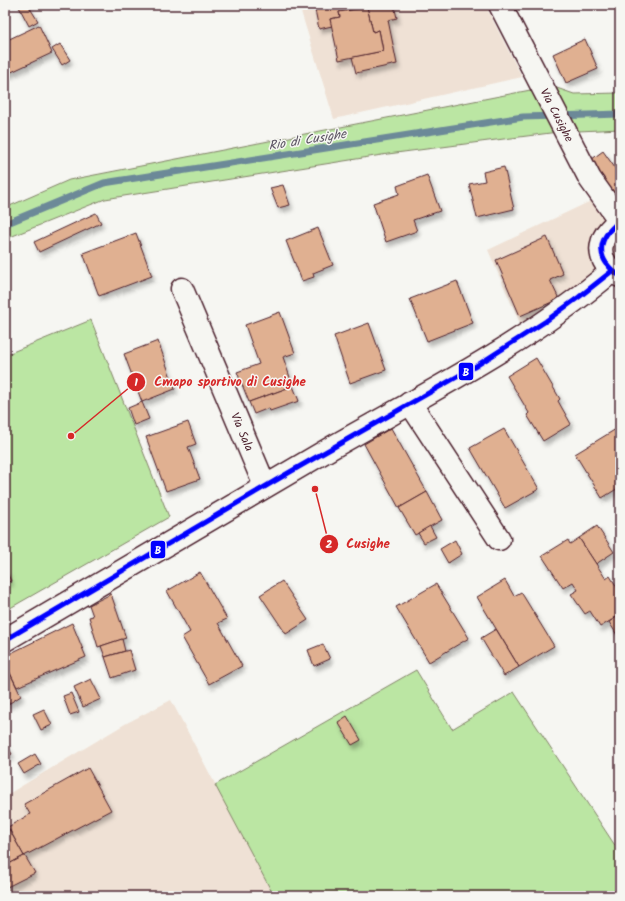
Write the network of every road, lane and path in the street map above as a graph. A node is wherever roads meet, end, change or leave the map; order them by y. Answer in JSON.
{"nodes":[{"id":1,"x":500,"y":5,"type":"edge"},
{"id":2,"x":620,"y":221,"type":"edge"},
{"id":3,"x":616,"y":274,"type":"edge"},
{"id":4,"x":182,"y":289,"type":"dead end"},
{"id":5,"x":410,"y":403,"type":"junction"},
{"id":6,"x":265,"y":486,"type":"junction"},
{"id":7,"x":499,"y":539,"type":"dead end"},
{"id":8,"x":5,"y":640,"type":"edge"}],
"edges":[{"from":1,"to":2,"type":"street","name":"Via Cusighe"},
{"from":2,"to":3,"type":"street"},
{"from":3,"to":5,"type":"street"},
{"from":4,"to":6,"type":"street","name":"Via Sala"},
{"from":5,"to":6,"type":"street"},
{"from":5,"to":7,"type":"street"},
{"from":6,"to":8,"type":"street"}]}
